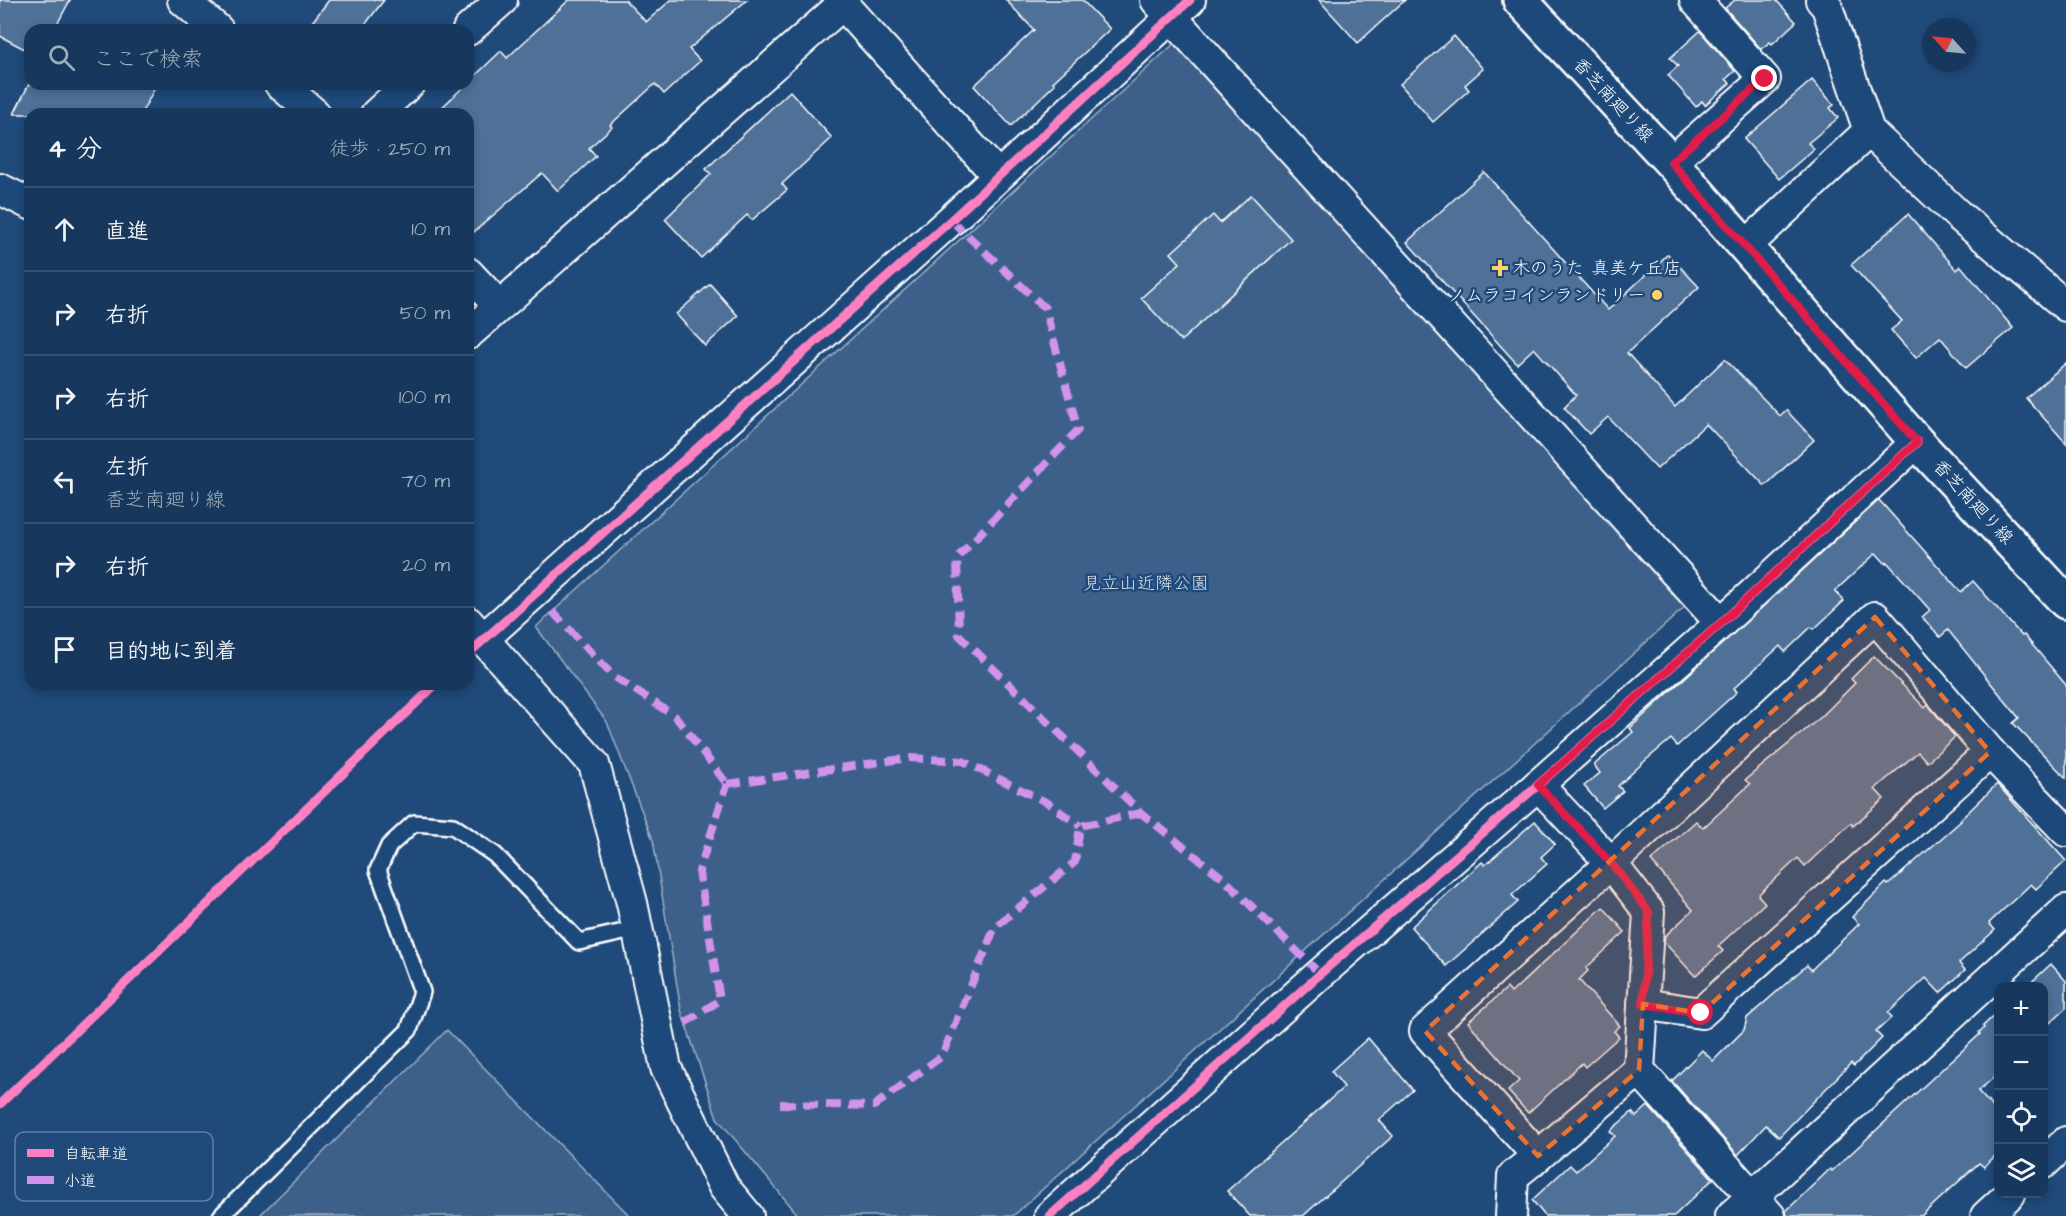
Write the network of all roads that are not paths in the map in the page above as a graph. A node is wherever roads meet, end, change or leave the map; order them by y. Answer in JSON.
{"nodes":[{"id":1,"x":183,"y":0,"type":"edge"},
{"id":2,"x":502,"y":0,"type":"edge"},
{"id":3,"x":1520,"y":0,"type":"edge"},
{"id":4,"x":1695,"y":0,"type":"edge"},
{"id":5,"x":1821,"y":0,"type":"edge"},
{"id":6,"x":842,"y":2,"type":"edge"},
{"id":7,"x":1172,"y":6,"type":"edge"},
{"id":8,"x":211,"y":24,"type":"edge"},
{"id":9,"x":474,"y":25,"type":"edge"},
{"id":10,"x":287,"y":90,"type":"edge"},
{"id":11,"x":402,"y":90,"type":"edge"},
{"id":12,"x":308,"y":108,"type":"edge"},
{"id":13,"x":383,"y":108,"type":"edge"},
{"id":14,"x":1869,"y":131,"type":"junction"},
{"id":15,"x":1671,"y":162,"type":"junction"},
{"id":16,"x":998,"y":176,"type":"junction"},
{"id":17,"x":0,"y":189,"type":"edge"},
{"id":18,"x":24,"y":201,"type":"edge"},
{"id":19,"x":1746,"y":246,"type":"junction"},
{"id":20,"x":474,"y":279,"type":"edge"},
{"id":21,"x":499,"y":306,"type":"junction"},
{"id":22,"x":2066,"y":306,"type":"edge"},
{"id":23,"x":474,"y":329,"type":"edge"},
{"id":24,"x":1917,"y":442,"type":"junction"},
{"id":25,"x":2066,"y":602,"type":"edge"},
{"id":26,"x":1721,"y":623,"type":"junction"},
{"id":27,"x":476,"y":630,"type":"edge"},
{"id":28,"x":1990,"y":752,"type":"junction"},
{"id":29,"x":1538,"y":785,"type":"junction"},
{"id":30,"x":2066,"y":831,"type":"edge"},
{"id":31,"x":1611,"y":863,"type":"junction"},
{"id":32,"x":2066,"y":910,"type":"edge"},
{"id":33,"x":637,"y":929,"type":"junction"},
{"id":34,"x":1643,"y":1004,"type":"junction"},
{"id":35,"x":1639,"y":1070,"type":"junction"},
{"id":36,"x":2066,"y":1142,"type":"edge"},
{"id":37,"x":1538,"y":1156,"type":"junction"},
{"id":38,"x":2048,"y":1158,"type":"edge"},
{"id":39,"x":2006,"y":1198,"type":"edge"},
{"id":40,"x":1751,"y":1210,"type":"edge"},
{"id":41,"x":221,"y":1216,"type":"edge"},
{"id":42,"x":748,"y":1216,"type":"edge"},
{"id":43,"x":1050,"y":1216,"type":"edge"},
{"id":44,"x":1511,"y":1216,"type":"edge"},
{"id":45,"x":1986,"y":1216,"type":"edge"}],
"edges":[{"from":1,"to":8,"type":"street"},
{"from":2,"to":9,"type":"street"},
{"from":3,"to":15,"type":"street","name":"香芝南廻り線"},
{"from":4,"to":15,"type":"street"},
{"from":5,"to":14,"type":"street"},
{"from":6,"to":16,"type":"street"},
{"from":6,"to":21,"type":"street"},
{"from":7,"to":16,"type":"street"},
{"from":7,"to":26,"type":"street"},
{"from":10,"to":12,"type":"street"},
{"from":11,"to":13,"type":"street"},
{"from":14,"to":19,"type":"street"},
{"from":14,"to":22,"type":"street"},
{"from":15,"to":19,"type":"street","name":"香芝南廻り線"},
{"from":16,"to":27,"type":"street"},
{"from":17,"to":18,"type":"street"},
{"from":19,"to":24,"type":"street","name":"香芝南廻り線"},
{"from":20,"to":21,"type":"street"},
{"from":21,"to":23,"type":"street"},
{"from":24,"to":25,"type":"street","name":"香芝南廻り線"},
{"from":24,"to":26,"type":"street"},
{"from":26,"to":29,"type":"street"},
{"from":27,"to":33,"type":"street"},
{"from":28,"to":30,"type":"street"},
{"from":28,"to":31,"type":"street"},
{"from":28,"to":34,"type":"street"},
{"from":29,"to":31,"type":"street"},
{"from":29,"to":43,"type":"street"},
{"from":31,"to":34,"type":"street"},
{"from":31,"to":37,"type":"street"},
{"from":32,"to":40,"type":"street"},
{"from":33,"to":41,"type":"lane"},
{"from":33,"to":42,"type":"street"},
{"from":34,"to":35,"type":"street"},
{"from":35,"to":37,"type":"street"},
{"from":35,"to":40,"type":"street"},
{"from":36,"to":38,"type":"street"},
{"from":37,"to":44,"type":"street"},
{"from":39,"to":45,"type":"street"}]}
